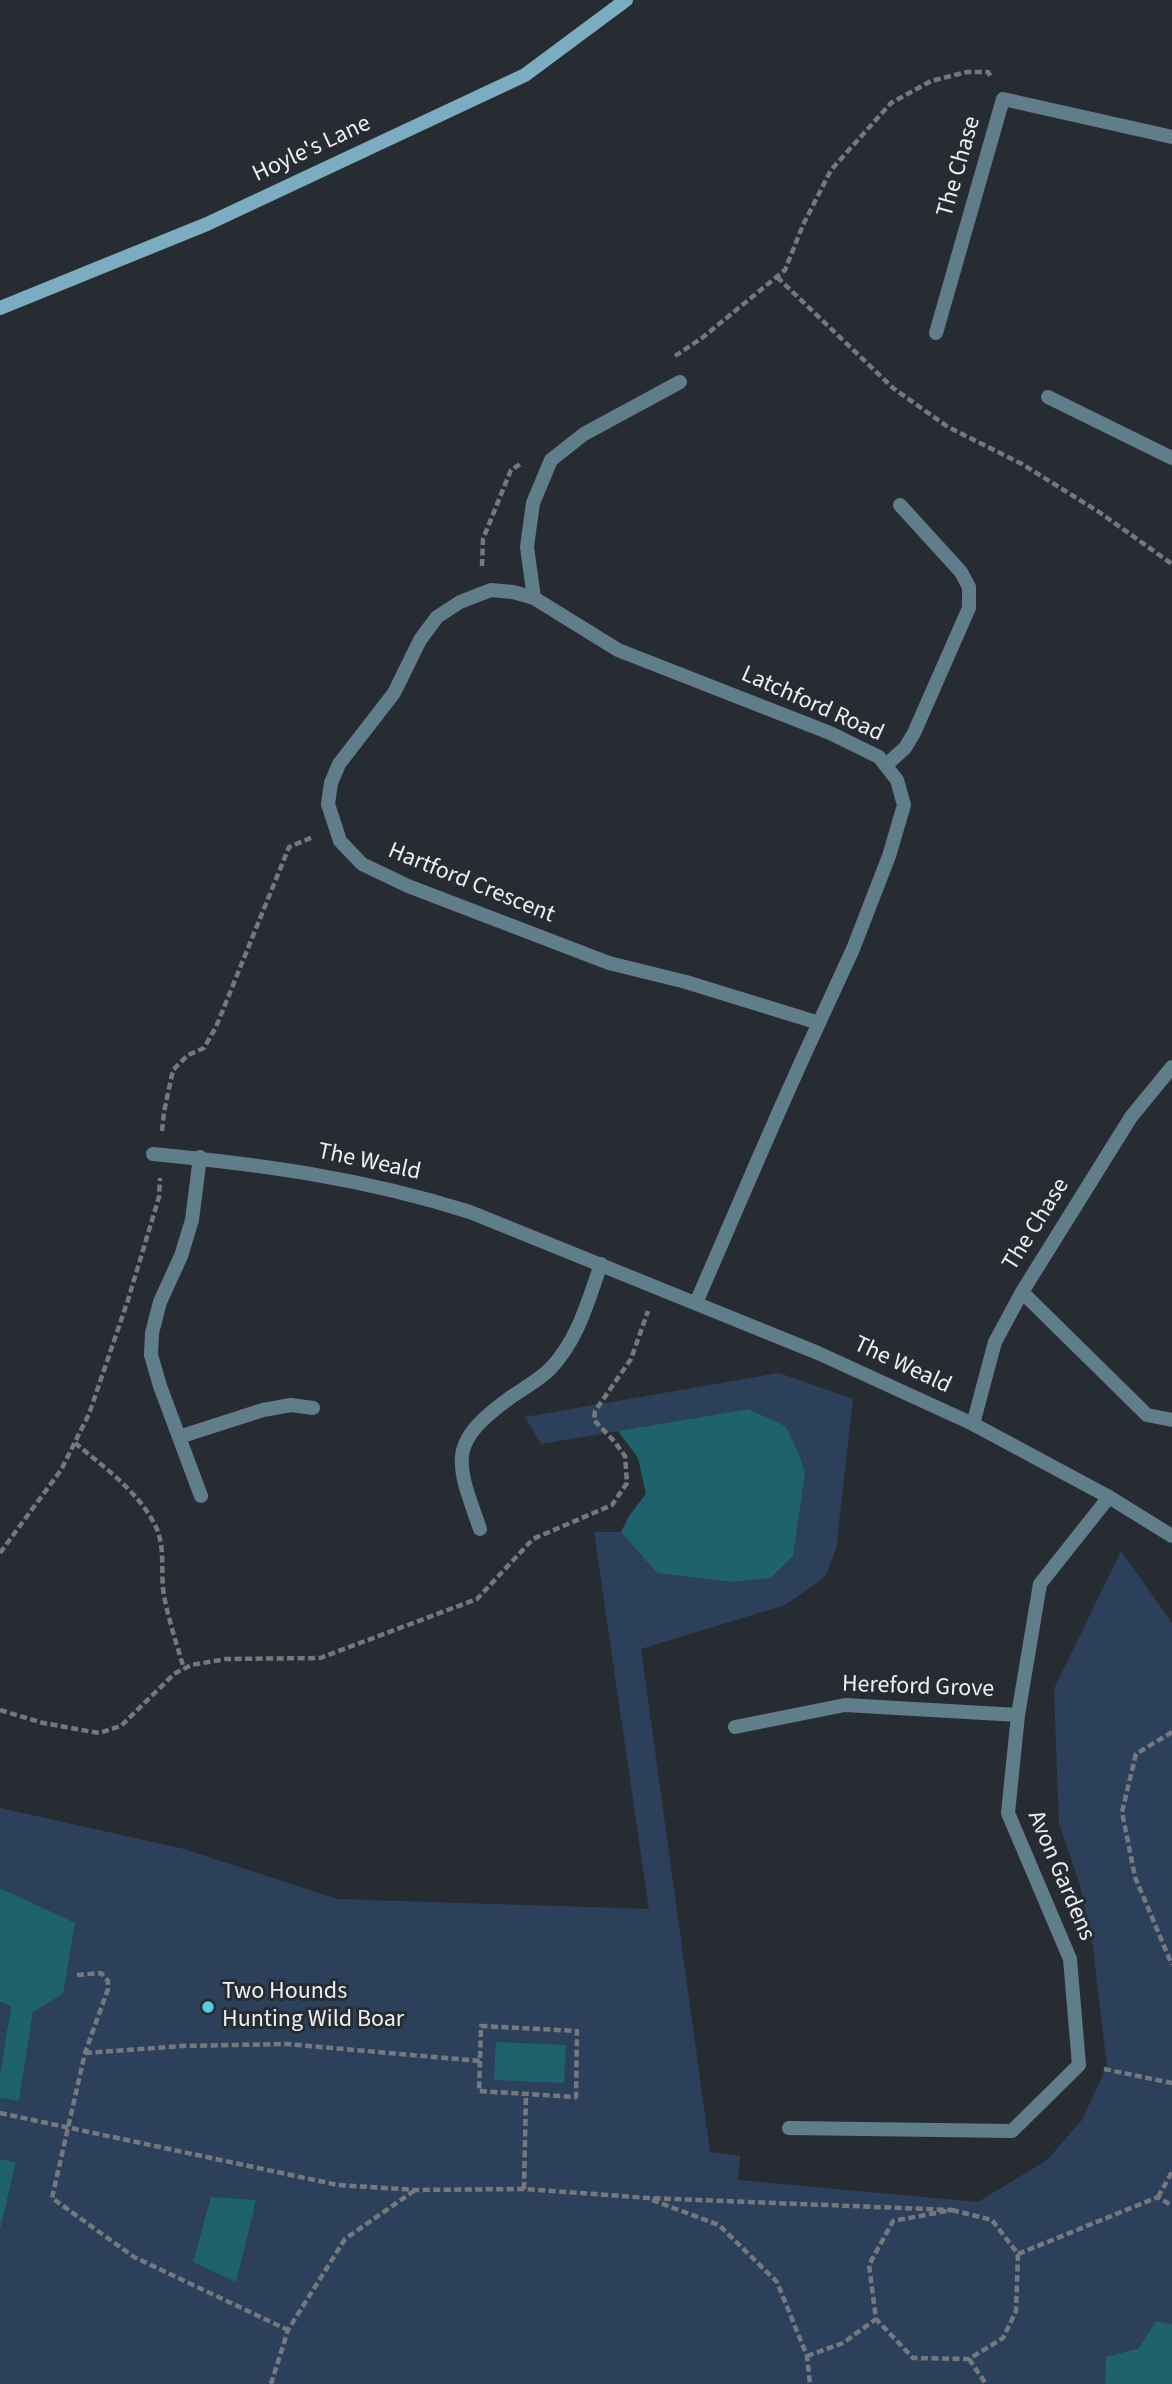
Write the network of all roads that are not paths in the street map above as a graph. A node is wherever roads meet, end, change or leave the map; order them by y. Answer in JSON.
{"nodes":[{"id":1,"x":626,"y":0,"type":"edge"},
{"id":2,"x":1172,"y":137,"type":"edge"},
{"id":3,"x":0,"y":308,"type":"edge"},
{"id":4,"x":936,"y":333,"type":"dead end"},
{"id":5,"x":680,"y":382,"type":"dead end"},
{"id":6,"x":1048,"y":397,"type":"dead end"},
{"id":7,"x":1172,"y":458,"type":"edge"},
{"id":8,"x":900,"y":505,"type":"dead end"},
{"id":9,"x":534,"y":598,"type":"junction"},
{"id":10,"x":886,"y":765,"type":"junction"},
{"id":11,"x":819,"y":1023,"type":"junction"},
{"id":12,"x":1172,"y":1067,"type":"edge"},
{"id":13,"x":153,"y":1154,"type":"dead end"},
{"id":14,"x":200,"y":1157,"type":"junction"},
{"id":15,"x":601,"y":1264,"type":"junction"},
{"id":16,"x":1022,"y":1292,"type":"junction"},
{"id":17,"x":696,"y":1303,"type":"junction"},
{"id":18,"x":313,"y":1408,"type":"dead end"},
{"id":19,"x":1172,"y":1420,"type":"edge"},
{"id":20,"x":973,"y":1424,"type":"junction"},
{"id":21,"x":179,"y":1437,"type":"junction"},
{"id":22,"x":201,"y":1496,"type":"dead end"},
{"id":23,"x":1110,"y":1497,"type":"junction"},
{"id":24,"x":480,"y":1529,"type":"dead end"},
{"id":25,"x":1172,"y":1536,"type":"edge"},
{"id":26,"x":1018,"y":1715,"type":"junction"},
{"id":27,"x":735,"y":1727,"type":"dead end"},
{"id":28,"x":789,"y":2127,"type":"dead end"}],
"edges":[{"from":1,"to":3,"type":"street","name":"Hoyle's Lane"},
{"from":2,"to":4,"type":"street","name":"The Chase"},
{"from":5,"to":9,"type":"street"},
{"from":6,"to":7,"type":"street"},
{"from":8,"to":10,"type":"street"},
{"from":9,"to":10,"type":"street","name":"Latchford Road"},
{"from":9,"to":11,"type":"street","name":"Hartford Crescent"},
{"from":10,"to":11,"type":"street","name":"Latchford Road"},
{"from":11,"to":17,"type":"street","name":"Latchford Road"},
{"from":12,"to":16,"type":"street","name":"The Chase"},
{"from":13,"to":14,"type":"street","name":"The Weald"},
{"from":14,"to":15,"type":"street","name":"The Weald"},
{"from":14,"to":21,"type":"street"},
{"from":15,"to":17,"type":"street","name":"The Weald"},
{"from":15,"to":24,"type":"street"},
{"from":16,"to":19,"type":"street"},
{"from":16,"to":20,"type":"street","name":"The Chase"},
{"from":17,"to":20,"type":"street","name":"The Weald"},
{"from":18,"to":21,"type":"street"},
{"from":20,"to":23,"type":"street","name":"The Weald"},
{"from":21,"to":22,"type":"street"},
{"from":23,"to":25,"type":"street","name":"The Weald"},
{"from":23,"to":26,"type":"street","name":"Avon Gardens"},
{"from":26,"to":27,"type":"street","name":"Hereford Grove"},
{"from":26,"to":28,"type":"street","name":"Avon Gardens"}]}
